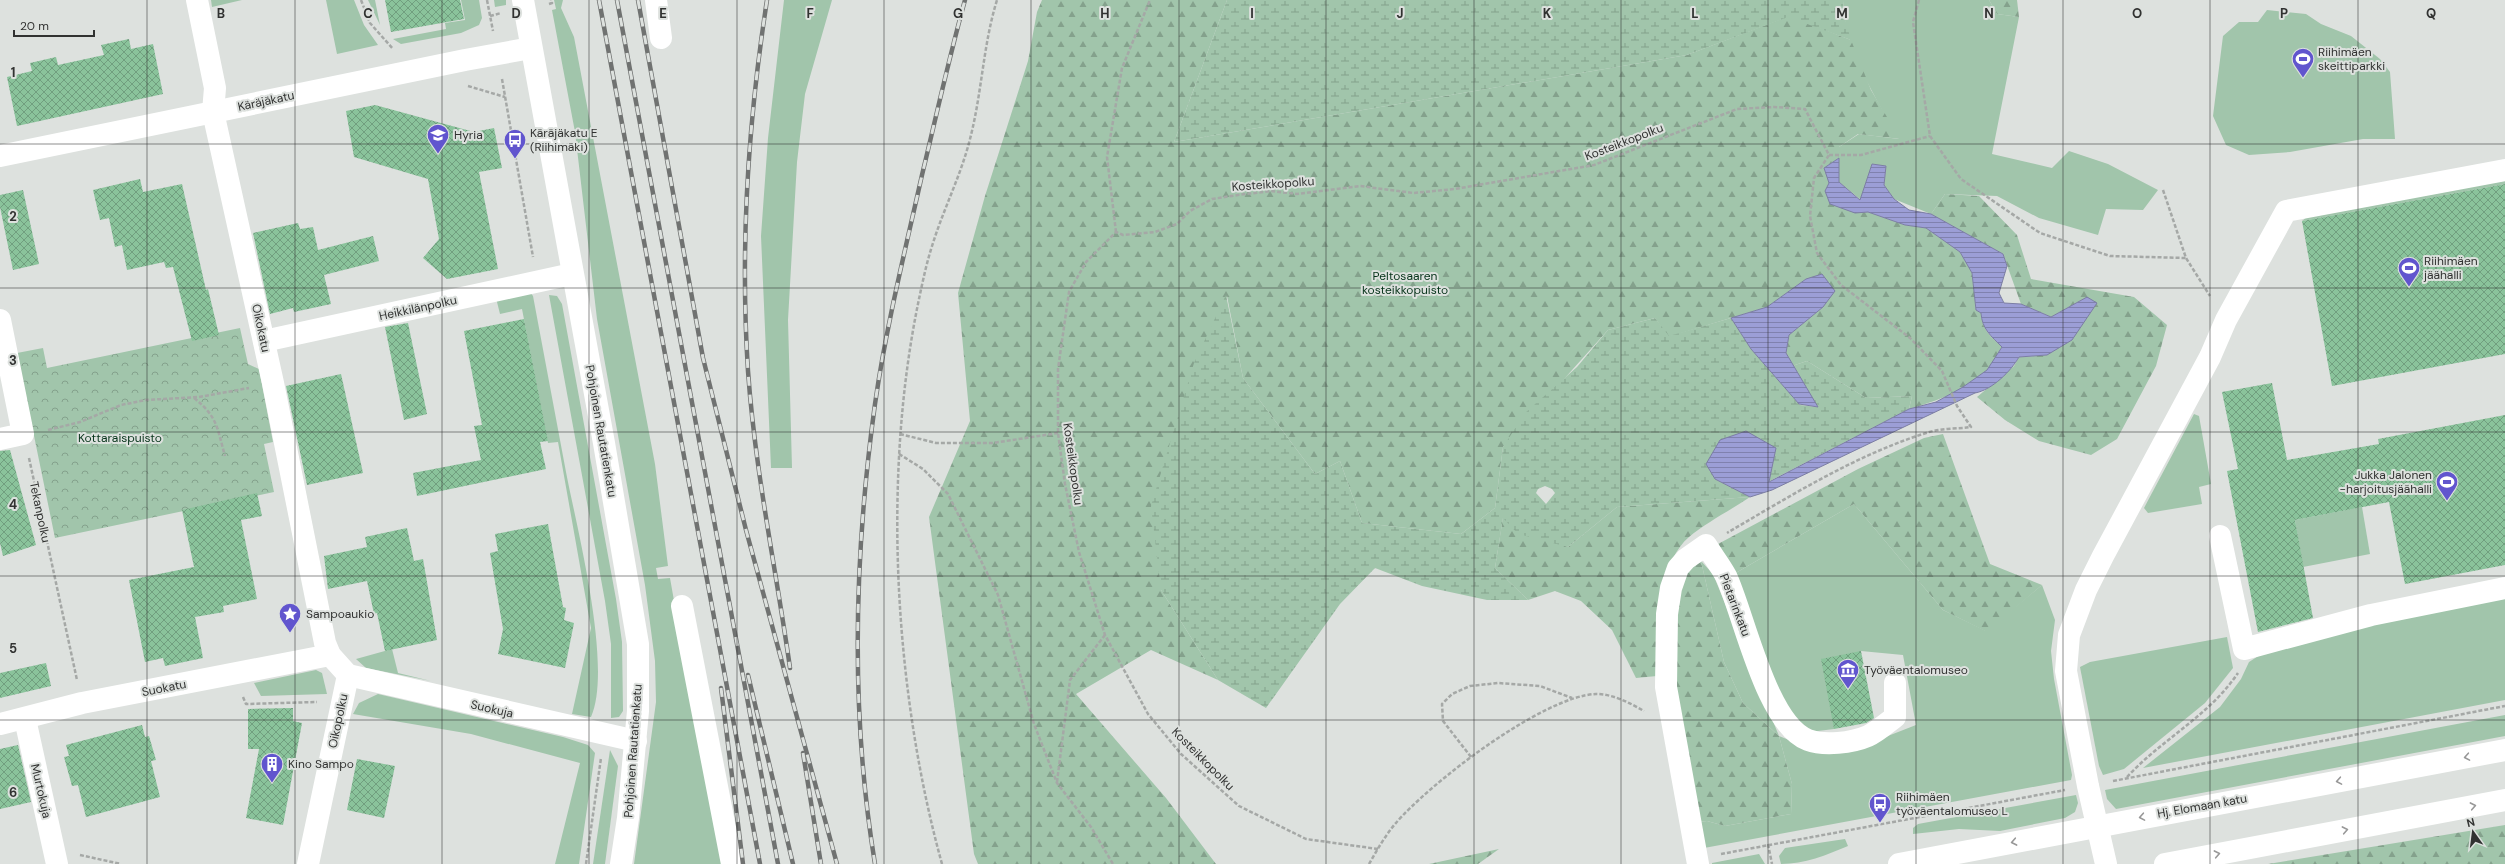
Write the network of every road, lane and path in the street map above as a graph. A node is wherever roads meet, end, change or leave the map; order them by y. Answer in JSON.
{"nodes":[{"id":1,"x":197,"y":0,"type":"edge"},
{"id":2,"x":362,"y":0,"type":"edge"},
{"id":3,"x":522,"y":0,"type":"edge"},
{"id":4,"x":656,"y":0,"type":"edge"},
{"id":5,"x":997,"y":0,"type":"edge"},
{"id":6,"x":1150,"y":0,"type":"edge"},
{"id":7,"x":1920,"y":0,"type":"edge"},
{"id":8,"x":661,"y":38,"type":"dead end"},
{"id":9,"x":531,"y":48,"type":"junction"},
{"id":10,"x":395,"y":51,"type":"dead end"},
{"id":11,"x":213,"y":112,"type":"junction"},
{"id":12,"x":1930,"y":136,"type":"junction"},
{"id":13,"x":1828,"y":155,"type":"junction"},
{"id":14,"x":0,"y":156,"type":"edge"},
{"id":15,"x":2505,"y":170,"type":"edge"},
{"id":16,"x":2163,"y":190,"type":"dead end"},
{"id":17,"x":1116,"y":232,"type":"junction"},
{"id":18,"x":2186,"y":258,"type":"junction"},
{"id":19,"x":572,"y":274,"type":"junction"},
{"id":20,"x":0,"y":320,"type":"edge"},
{"id":21,"x":2226,"y":320,"type":"junction"},
{"id":22,"x":264,"y":341,"type":"junction"},
{"id":23,"x":273,"y":383,"type":"junction"},
{"id":24,"x":193,"y":398,"type":"junction"},
{"id":25,"x":1058,"y":433,"type":"junction"},
{"id":26,"x":23,"y":434,"type":"junction"},
{"id":27,"x":900,"y":434,"type":"junction"},
{"id":28,"x":0,"y":439,"type":"edge"},
{"id":29,"x":899,"y":454,"type":"junction"},
{"id":30,"x":225,"y":456,"type":"dead end"},
{"id":31,"x":2220,"y":536,"type":"dead end"},
{"id":32,"x":1706,"y":545,"type":"junction"},
{"id":33,"x":2505,"y":588,"type":"edge"},
{"id":34,"x":682,"y":606,"type":"dead end"},
{"id":35,"x":1105,"y":635,"type":"junction"},
{"id":36,"x":2244,"y":649,"type":"junction"},
{"id":37,"x":330,"y":655,"type":"junction"},
{"id":38,"x":233,"y":675,"type":"junction"},
{"id":39,"x":348,"y":675,"type":"junction"},
{"id":40,"x":1895,"y":683,"type":"dead end"},
{"id":41,"x":1573,"y":698,"type":"junction"},
{"id":42,"x":342,"y":701,"type":"junction"},
{"id":43,"x":82,"y":703,"type":"junction"},
{"id":44,"x":25,"y":719,"type":"junction"},
{"id":45,"x":0,"y":724,"type":"edge"},
{"id":46,"x":1674,"y":740,"type":"junction"},
{"id":47,"x":636,"y":741,"type":"junction"},
{"id":48,"x":2505,"y":750,"type":"edge"},
{"id":49,"x":1471,"y":757,"type":"junction"},
{"id":50,"x":2127,"y":778,"type":"dead end"},
{"id":51,"x":1057,"y":783,"type":"junction"},
{"id":52,"x":2505,"y":800,"type":"edge"},
{"id":53,"x":2096,"y":826,"type":"junction"},
{"id":54,"x":1768,"y":844,"type":"dead end"},
{"id":55,"x":1378,"y":849,"type":"junction"},
{"id":56,"x":55,"y":857,"type":"edge"},
{"id":57,"x":121,"y":864,"type":"edge"},
{"id":58,"x":308,"y":864,"type":"edge"},
{"id":59,"x":621,"y":864,"type":"edge"},
{"id":60,"x":732,"y":864,"type":"edge"},
{"id":61,"x":942,"y":864,"type":"edge"},
{"id":62,"x":1113,"y":864,"type":"edge"},
{"id":63,"x":1369,"y":864,"type":"edge"},
{"id":64,"x":1698,"y":864,"type":"edge"},
{"id":65,"x":1772,"y":864,"type":"edge"},
{"id":66,"x":1899,"y":864,"type":"edge"},
{"id":67,"x":2106,"y":864,"type":"edge"},
{"id":68,"x":2165,"y":864,"type":"edge"}],
"edges":[{"from":1,"to":11,"type":"street","name":"Oikokatu"},
{"from":2,"to":10,"type":"path"},
{"from":3,"to":9,"type":"street","name":"Pohjoinen Rautatienkatu"},
{"from":4,"to":8,"type":"street"},
{"from":5,"to":27,"type":"path"},
{"from":6,"to":17,"type":"path"},
{"from":7,"to":12,"type":"path"},
{"from":9,"to":11,"type":"street","name":"Käräjäkatu"},
{"from":9,"to":19,"type":"street","name":"Pohjoinen Rautatienkatu"},
{"from":11,"to":14,"type":"street","name":"Käräjäkatu"},
{"from":11,"to":22,"type":"street","name":"Oikokatu"},
{"from":12,"to":13,"type":"path"},
{"from":12,"to":18,"type":"path"},
{"from":13,"to":17,"type":"path","name":"Kosteikkopolku"},
{"from":13,"to":32,"type":"path"},
{"from":15,"to":21,"type":"street"},
{"from":16,"to":18,"type":"path"},
{"from":17,"to":25,"type":"path","name":"Kosteikkopolku"},
{"from":18,"to":21,"type":"path"},
{"from":19,"to":22,"type":"street","name":"Heikkilänpolku"},
{"from":19,"to":47,"type":"street","name":"Pohjoinen Rautatienkatu"},
{"from":20,"to":26,"type":"street"},
{"from":21,"to":53,"type":"street"},
{"from":22,"to":23,"type":"street","name":"Oikokatu"},
{"from":23,"to":24,"type":"path"},
{"from":23,"to":37,"type":"street","name":"Oikokatu"},
{"from":24,"to":26,"type":"path"},
{"from":24,"to":30,"type":"path"},
{"from":25,"to":27,"type":"path"},
{"from":25,"to":35,"type":"path","name":"Kosteikkopolku"},
{"from":26,"to":28,"type":"street"},
{"from":26,"to":43,"type":"path","name":"Tekanpolku"},
{"from":27,"to":29,"type":"path"},
{"from":29,"to":51,"type":"path"},
{"from":29,"to":61,"type":"path"},
{"from":31,"to":36,"type":"street"},
{"from":32,"to":40,"type":"street","name":"Pietarinkatu"},
{"from":32,"to":46,"type":"street"},
{"from":33,"to":36,"type":"street"},
{"from":34,"to":60,"type":"street"},
{"from":35,"to":51,"type":"path"},
{"from":35,"to":55,"type":"path","name":"Kosteikkopolku"},
{"from":36,"to":50,"type":"path"},
{"from":37,"to":38,"type":"street","name":"Suokatu"},
{"from":37,"to":39,"type":"street"},
{"from":38,"to":42,"type":"path"},
{"from":38,"to":43,"type":"street","name":"Suokatu"},
{"from":39,"to":42,"type":"street","name":"Oikopolku"},
{"from":39,"to":47,"type":"street","name":"Suokuja"},
{"from":41,"to":46,"type":"path"},
{"from":41,"to":49,"type":"path"},
{"from":41,"to":49,"type":"path"},
{"from":42,"to":58,"type":"street","name":"Oikopolku"},
{"from":43,"to":44,"type":"street","name":"Suokatu"},
{"from":44,"to":45,"type":"street","name":"Suokatu"},
{"from":44,"to":56,"type":"street","name":"Murtokuja"},
{"from":46,"to":64,"type":"street"},
{"from":47,"to":59,"type":"street","name":"Pohjoinen Rautatienkatu"},
{"from":48,"to":53,"type":"street","name":"Hj. Elomaan katu","one_way":true},
{"from":49,"to":55,"type":"path"},
{"from":51,"to":62,"type":"path"},
{"from":68,"to":52,"type":"street","one_way":true},
{"from":53,"to":66,"type":"street","name":"Hj. Elomaan katu","one_way":true},
{"from":53,"to":67,"type":"street"},
{"from":54,"to":65,"type":"path"},
{"from":55,"to":63,"type":"path"},
{"from":56,"to":57,"type":"path"}]}
